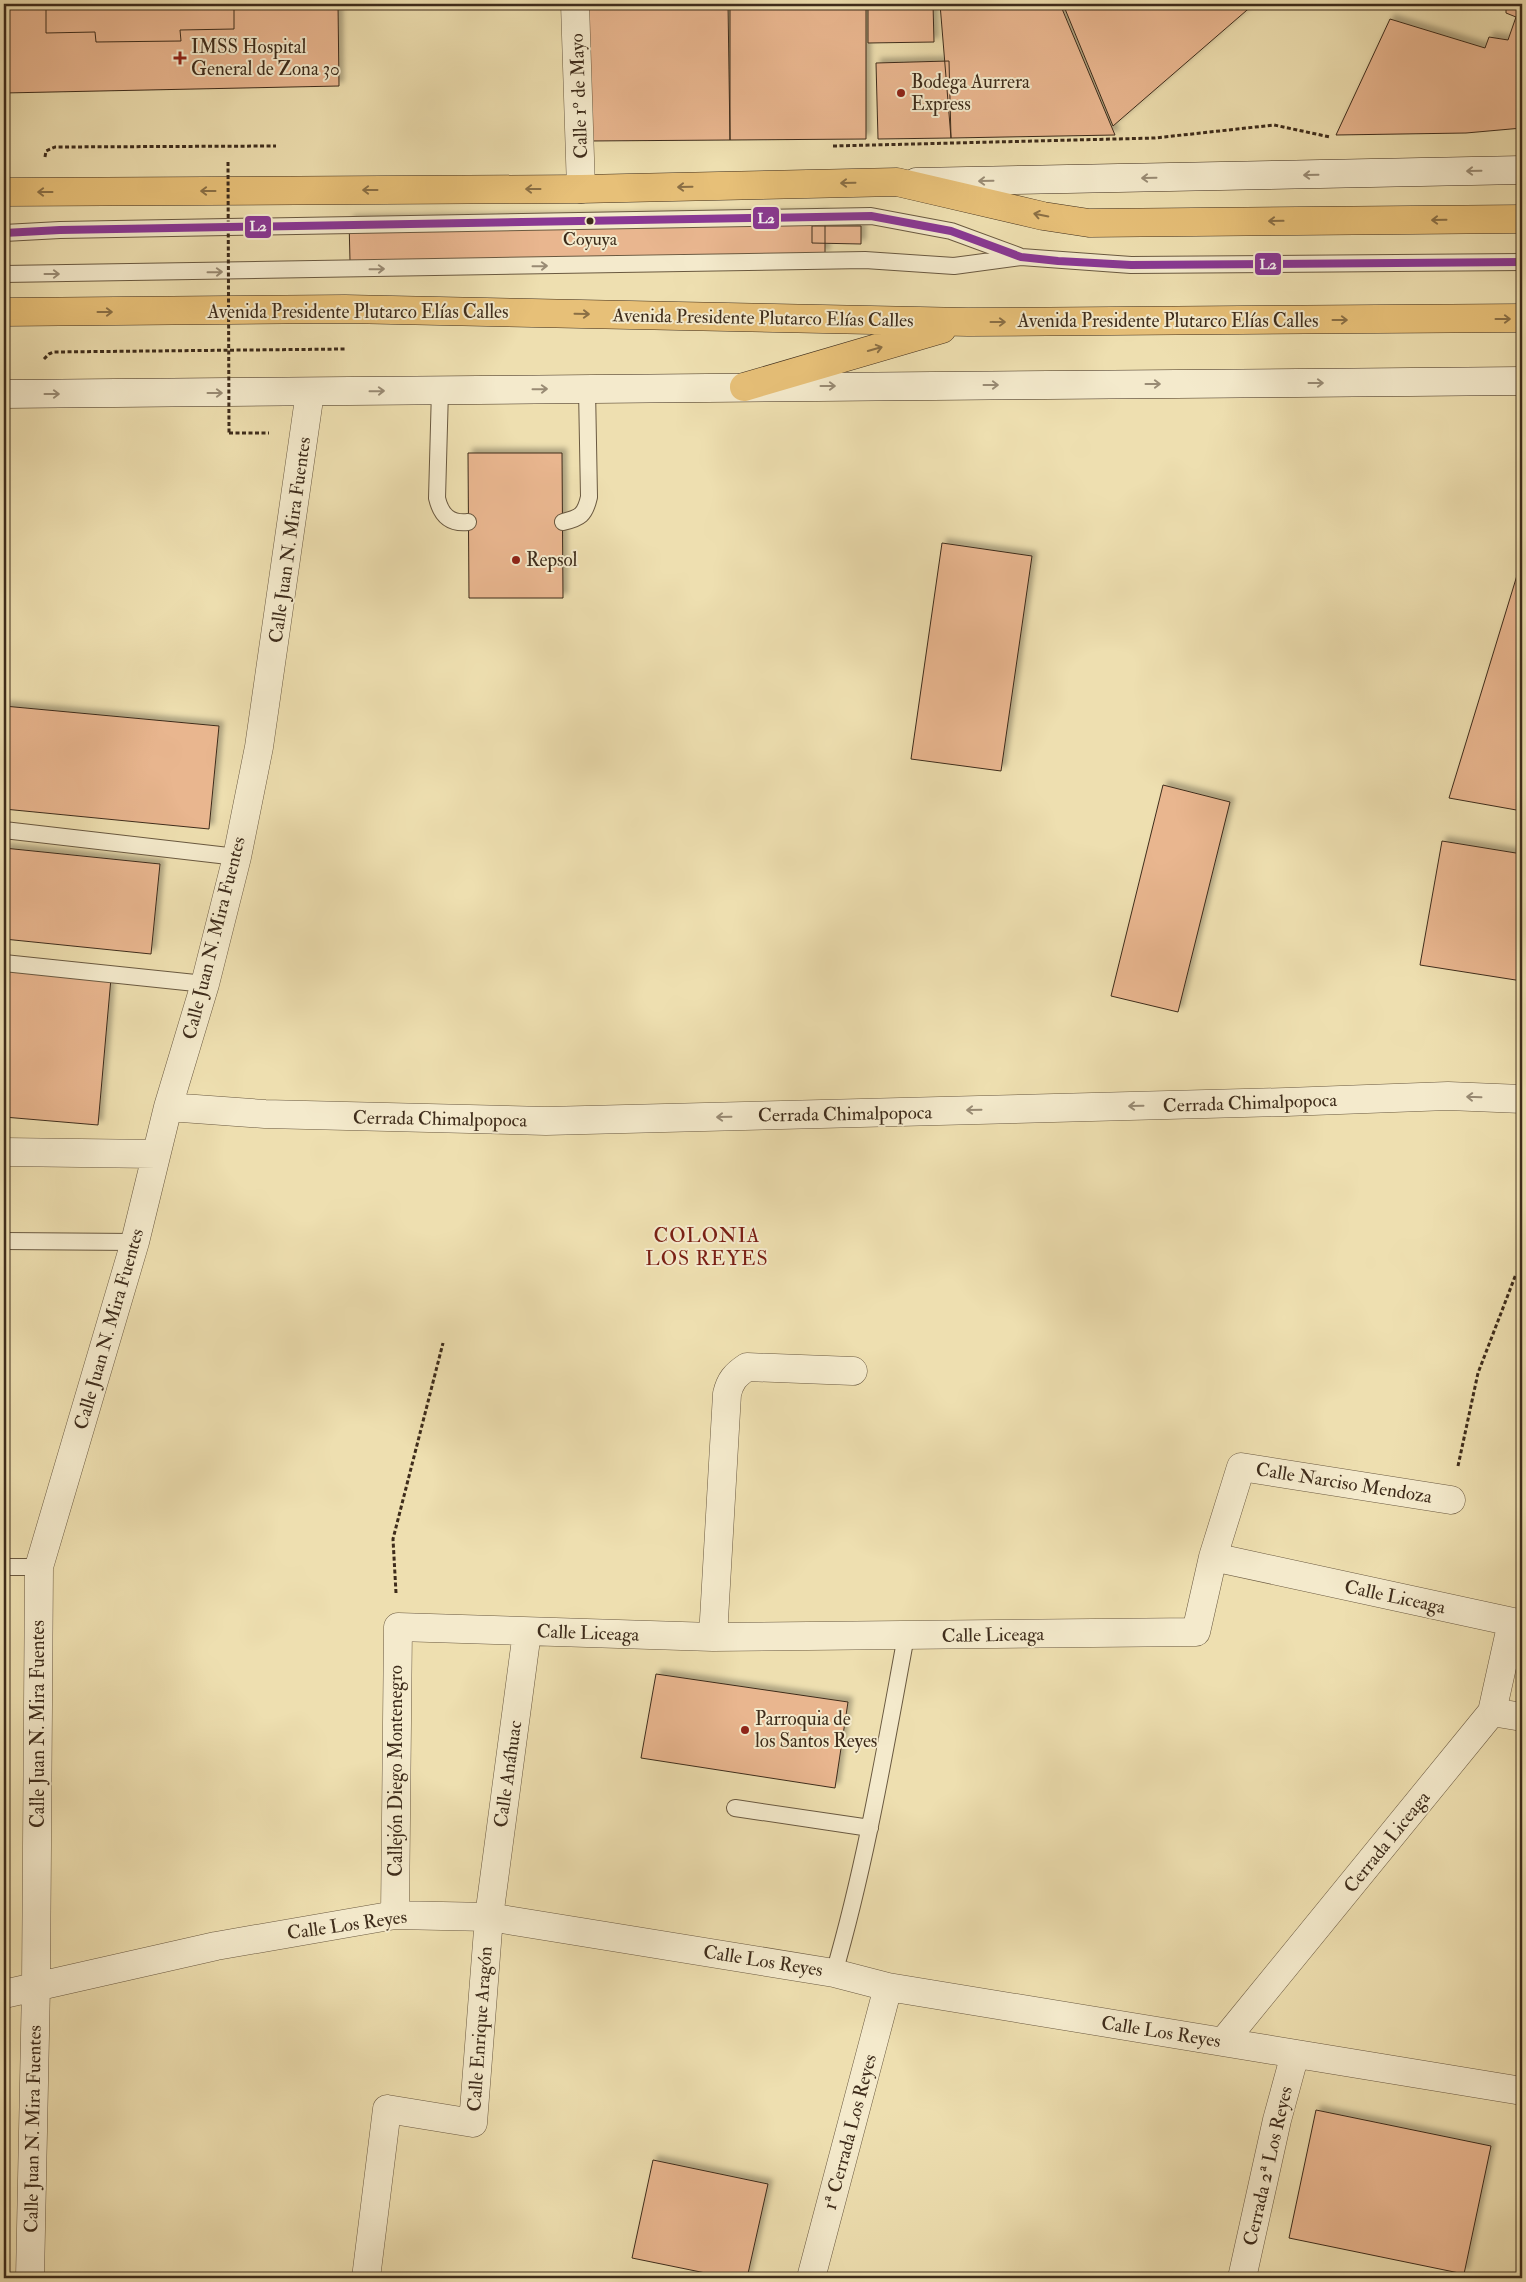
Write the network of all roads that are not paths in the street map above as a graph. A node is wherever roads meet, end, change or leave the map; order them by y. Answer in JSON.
{"nodes":[{"id":1,"x":575,"y":4,"type":"edge"},
{"id":2,"x":1522,"y":170,"type":"edge"},
{"id":3,"x":897,"y":182,"type":"junction"},
{"id":4,"x":581,"y":189,"type":"junction"},
{"id":5,"x":4,"y":192,"type":"edge"},
{"id":6,"x":1522,"y":219,"type":"edge"},
{"id":7,"x":4,"y":233,"type":"edge"},
{"id":8,"x":1021,"y":257,"type":"junction"},
{"id":9,"x":1522,"y":262,"type":"edge"},
{"id":10,"x":4,"y":274,"type":"edge"},
{"id":11,"x":4,"y":312,"type":"edge"},
{"id":12,"x":1522,"y":318,"type":"edge"},
{"id":13,"x":968,"y":322,"type":"junction"},
{"id":14,"x":1522,"y":381,"type":"edge"},
{"id":15,"x":744,"y":387,"type":"junction"},
{"id":16,"x":587,"y":389,"type":"junction"},
{"id":17,"x":440,"y":390,"type":"junction"},
{"id":18,"x":310,"y":392,"type":"junction"},
{"id":19,"x":4,"y":394,"type":"edge"},
{"id":20,"x":468,"y":522,"type":"dead end"},
{"id":21,"x":563,"y":522,"type":"dead end"},
{"id":22,"x":4,"y":830,"type":"edge"},
{"id":23,"x":237,"y":857,"type":"junction"},
{"id":24,"x":4,"y":963,"type":"edge"},
{"id":25,"x":205,"y":984,"type":"junction"},
{"id":26,"x":1522,"y":1098,"type":"edge"},
{"id":27,"x":168,"y":1107,"type":"junction"},
{"id":28,"x":4,"y":1152,"type":"edge"},
{"id":29,"x":156,"y":1154,"type":"junction"},
{"id":30,"x":4,"y":1241,"type":"edge"},
{"id":31,"x":134,"y":1242,"type":"junction"},
{"id":32,"x":853,"y":1371,"type":"dead end"},
{"id":33,"x":1451,"y":1500,"type":"road end"},
{"id":34,"x":1214,"y":1557,"type":"junction"},
{"id":35,"x":4,"y":1567,"type":"edge"},
{"id":36,"x":39,"y":1567,"type":"junction"},
{"id":37,"x":1517,"y":1623,"type":"edge"},
{"id":38,"x":398,"y":1628,"type":"joint"},
{"id":39,"x":527,"y":1632,"type":"junction"},
{"id":40,"x":906,"y":1636,"type":"junction"},
{"id":41,"x":713,"y":1637,"type":"junction"},
{"id":42,"x":1492,"y":1712,"type":"junction"},
{"id":43,"x":1522,"y":1717,"type":"edge"},
{"id":44,"x":735,"y":1808,"type":"dead end"},
{"id":45,"x":870,"y":1828,"type":"junction"},
{"id":46,"x":395,"y":1915,"type":"junction"},
{"id":47,"x":489,"y":1917,"type":"junction"},
{"id":48,"x":834,"y":1973,"type":"junction"},
{"id":49,"x":36,"y":1986,"type":"junction"},
{"id":50,"x":888,"y":1987,"type":"junction"},
{"id":51,"x":4,"y":1994,"type":"edge"},
{"id":52,"x":1223,"y":2042,"type":"junction"},
{"id":53,"x":1295,"y":2054,"type":"junction"},
{"id":54,"x":1522,"y":2091,"type":"edge"},
{"id":55,"x":30,"y":2278,"type":"edge"},
{"id":56,"x":366,"y":2278,"type":"edge"},
{"id":57,"x":811,"y":2278,"type":"edge"},
{"id":58,"x":1242,"y":2278,"type":"edge"}],
"edges":[{"from":1,"to":4,"type":"street","name":"Calle 1º de Mayo"},
{"from":2,"to":3,"type":"street","one_way":true},
{"from":3,"to":4,"type":"main road","one_way":true},
{"from":6,"to":3,"type":"main road","one_way":true},
{"from":4,"to":5,"type":"main road","one_way":true},
{"from":7,"to":8,"type":"lane"},
{"from":8,"to":9,"type":"lane"},
{"from":10,"to":8,"type":"lane","one_way":true},
{"from":11,"to":13,"type":"main road","name":"Avenida Presidente Plutarco Elías Calles","one_way":true},
{"from":13,"to":12,"type":"main road","name":"Avenida Presidente Plutarco Elías Calles","one_way":true},
{"from":15,"to":13,"type":"main road","one_way":true},
{"from":15,"to":14,"type":"street","one_way":true},
{"from":15,"to":16,"type":"street"},
{"from":17,"to":16,"type":"street","one_way":true},
{"from":16,"to":21,"type":"lane"},
{"from":18,"to":17,"type":"street","one_way":true},
{"from":17,"to":20,"type":"lane"},
{"from":19,"to":18,"type":"street","one_way":true},
{"from":18,"to":23,"type":"street","name":"Calle Juan N. Mira Fuentes"},
{"from":22,"to":23,"type":"lane"},
{"from":23,"to":25,"type":"street","name":"Calle Juan N. Mira Fuentes"},
{"from":24,"to":25,"type":"lane"},
{"from":25,"to":27,"type":"street","name":"Calle Juan N. Mira Fuentes"},
{"from":26,"to":27,"type":"street","name":"Cerrada Chimalpopoca","one_way":true},
{"from":27,"to":29,"type":"street","name":"Calle Juan N. Mira Fuentes"},
{"from":28,"to":29,"type":"street"},
{"from":29,"to":31,"type":"street","name":"Calle Juan N. Mira Fuentes"},
{"from":30,"to":31,"type":"lane"},
{"from":31,"to":36,"type":"street","name":"Calle Juan N. Mira Fuentes"},
{"from":32,"to":41,"type":"street"},
{"from":33,"to":34,"type":"street","name":"Calle Narciso Mendoza"},
{"from":34,"to":37,"type":"street","name":"Calle Liceaga"},
{"from":34,"to":40,"type":"street","name":"Calle Liceaga"},
{"from":35,"to":36,"type":"lane"},
{"from":36,"to":49,"type":"street","name":"Calle Juan N. Mira Fuentes"},
{"from":37,"to":42,"type":"street","name":"Cerrada Liceaga"},
{"from":38,"to":39,"type":"street","name":"Calle Liceaga"},
{"from":38,"to":46,"type":"street","name":"Callejón Diego Montenegro"},
{"from":39,"to":41,"type":"street","name":"Calle Liceaga"},
{"from":39,"to":47,"type":"street","name":"Calle Anáhuac"},
{"from":40,"to":41,"type":"street","name":"Calle Liceaga"},
{"from":40,"to":45,"type":"lane"},
{"from":42,"to":43,"type":"street"},
{"from":42,"to":52,"type":"street","name":"Cerrada Liceaga"},
{"from":44,"to":45,"type":"lane"},
{"from":45,"to":48,"type":"lane"},
{"from":46,"to":47,"type":"street","name":"Calle Los Reyes"},
{"from":46,"to":49,"type":"street","name":"Calle Los Reyes"},
{"from":47,"to":48,"type":"street","name":"Calle Los Reyes"},
{"from":47,"to":56,"type":"street","name":"Calle Enrique Aragón"},
{"from":48,"to":50,"type":"street","name":"Calle Los Reyes"},
{"from":49,"to":51,"type":"street","name":"Calle Los Reyes"},
{"from":49,"to":55,"type":"street","name":"Calle Juan N. Mira Fuentes"},
{"from":50,"to":52,"type":"street","name":"Calle Los Reyes"},
{"from":50,"to":57,"type":"street","name":"1ª Cerrada Los Reyes"},
{"from":52,"to":53,"type":"street","name":"Calle Los Reyes"},
{"from":53,"to":54,"type":"street","name":"Calle Los Reyes"},
{"from":53,"to":58,"type":"street","name":"Cerrada 2ª Los Reyes"}]}
